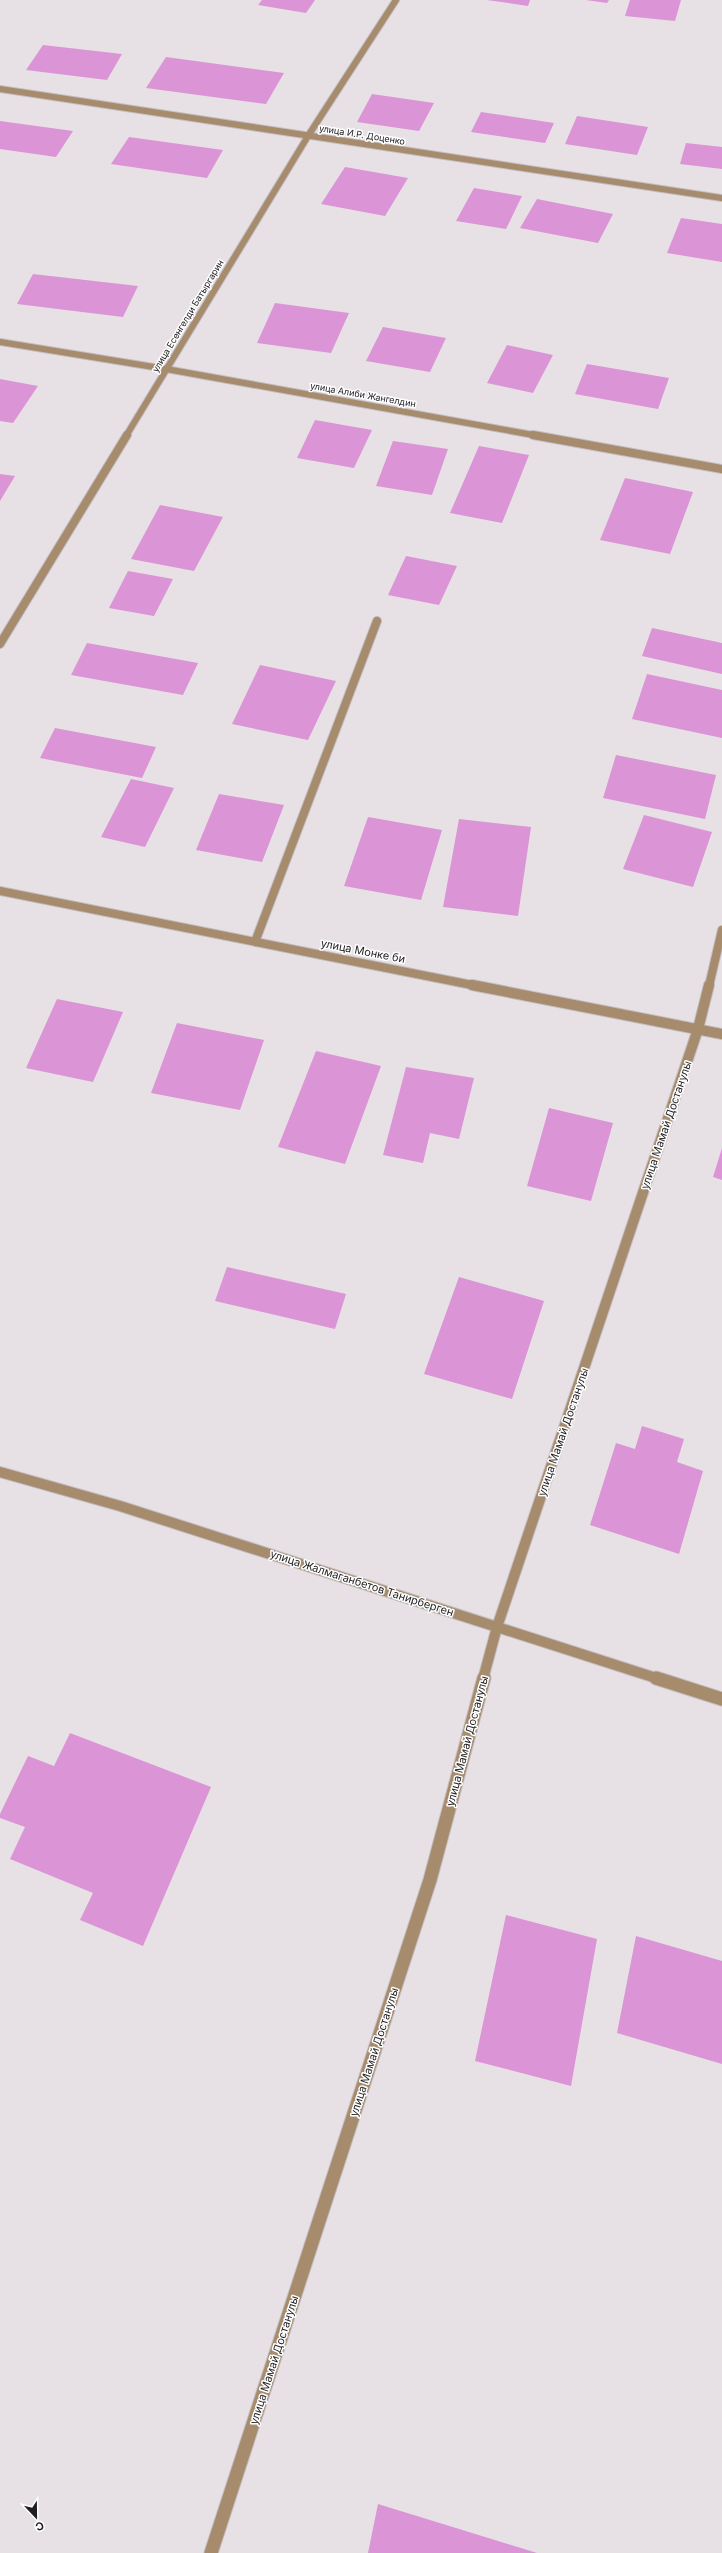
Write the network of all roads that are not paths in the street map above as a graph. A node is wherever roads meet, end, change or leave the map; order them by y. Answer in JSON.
{"nodes":[{"id":1,"x":396,"y":0,"type":"edge"},
{"id":2,"x":0,"y":89,"type":"edge"},
{"id":3,"x":308,"y":136,"type":"junction"},
{"id":4,"x":722,"y":198,"type":"edge"},
{"id":5,"x":0,"y":342,"type":"edge"},
{"id":6,"x":166,"y":369,"type":"junction"},
{"id":7,"x":722,"y":469,"type":"edge"},
{"id":8,"x":377,"y":621,"type":"dead end"},
{"id":9,"x":0,"y":644,"type":"edge"},
{"id":10,"x":0,"y":891,"type":"edge"},
{"id":11,"x":722,"y":930,"type":"edge"},
{"id":12,"x":255,"y":942,"type":"junction"},
{"id":13,"x":698,"y":1030,"type":"junction"},
{"id":14,"x":722,"y":1034,"type":"edge"},
{"id":15,"x":0,"y":1472,"type":"edge"},
{"id":16,"x":497,"y":1627,"type":"junction"},
{"id":17,"x":722,"y":1699,"type":"edge"},
{"id":18,"x":211,"y":2553,"type":"edge"}],
"edges":[{"from":1,"to":3,"type":"street","name":"улица Есенгелди Батыргарин"},
{"from":2,"to":3,"type":"street","name":"улица И.Р. Доценко"},
{"from":3,"to":4,"type":"street","name":"улица И.Р. Доценко"},
{"from":3,"to":6,"type":"street","name":"улица Есенгелди Батыргарин"},
{"from":5,"to":6,"type":"street","name":"улица Алиби Жангелдин"},
{"from":6,"to":7,"type":"street","name":"улица Алиби Жангелдин"},
{"from":6,"to":9,"type":"street","name":"улица Есенгелди Батыргарин"},
{"from":8,"to":12,"type":"street"},
{"from":10,"to":12,"type":"street","name":"улица Монке би"},
{"from":11,"to":13,"type":"street","name":"улица Мамай Достанулы"},
{"from":12,"to":13,"type":"street","name":"улица Монке би"},
{"from":13,"to":14,"type":"street","name":"улица Монке би"},
{"from":13,"to":16,"type":"street","name":"улица Мамай Достанулы"},
{"from":15,"to":16,"type":"street","name":"улица Жалмаганбетов Танирберген"},
{"from":16,"to":17,"type":"street","name":"улица Жалмаганбетов Танирберген"},
{"from":16,"to":18,"type":"street","name":"улица Мамай Достанулы"}]}
